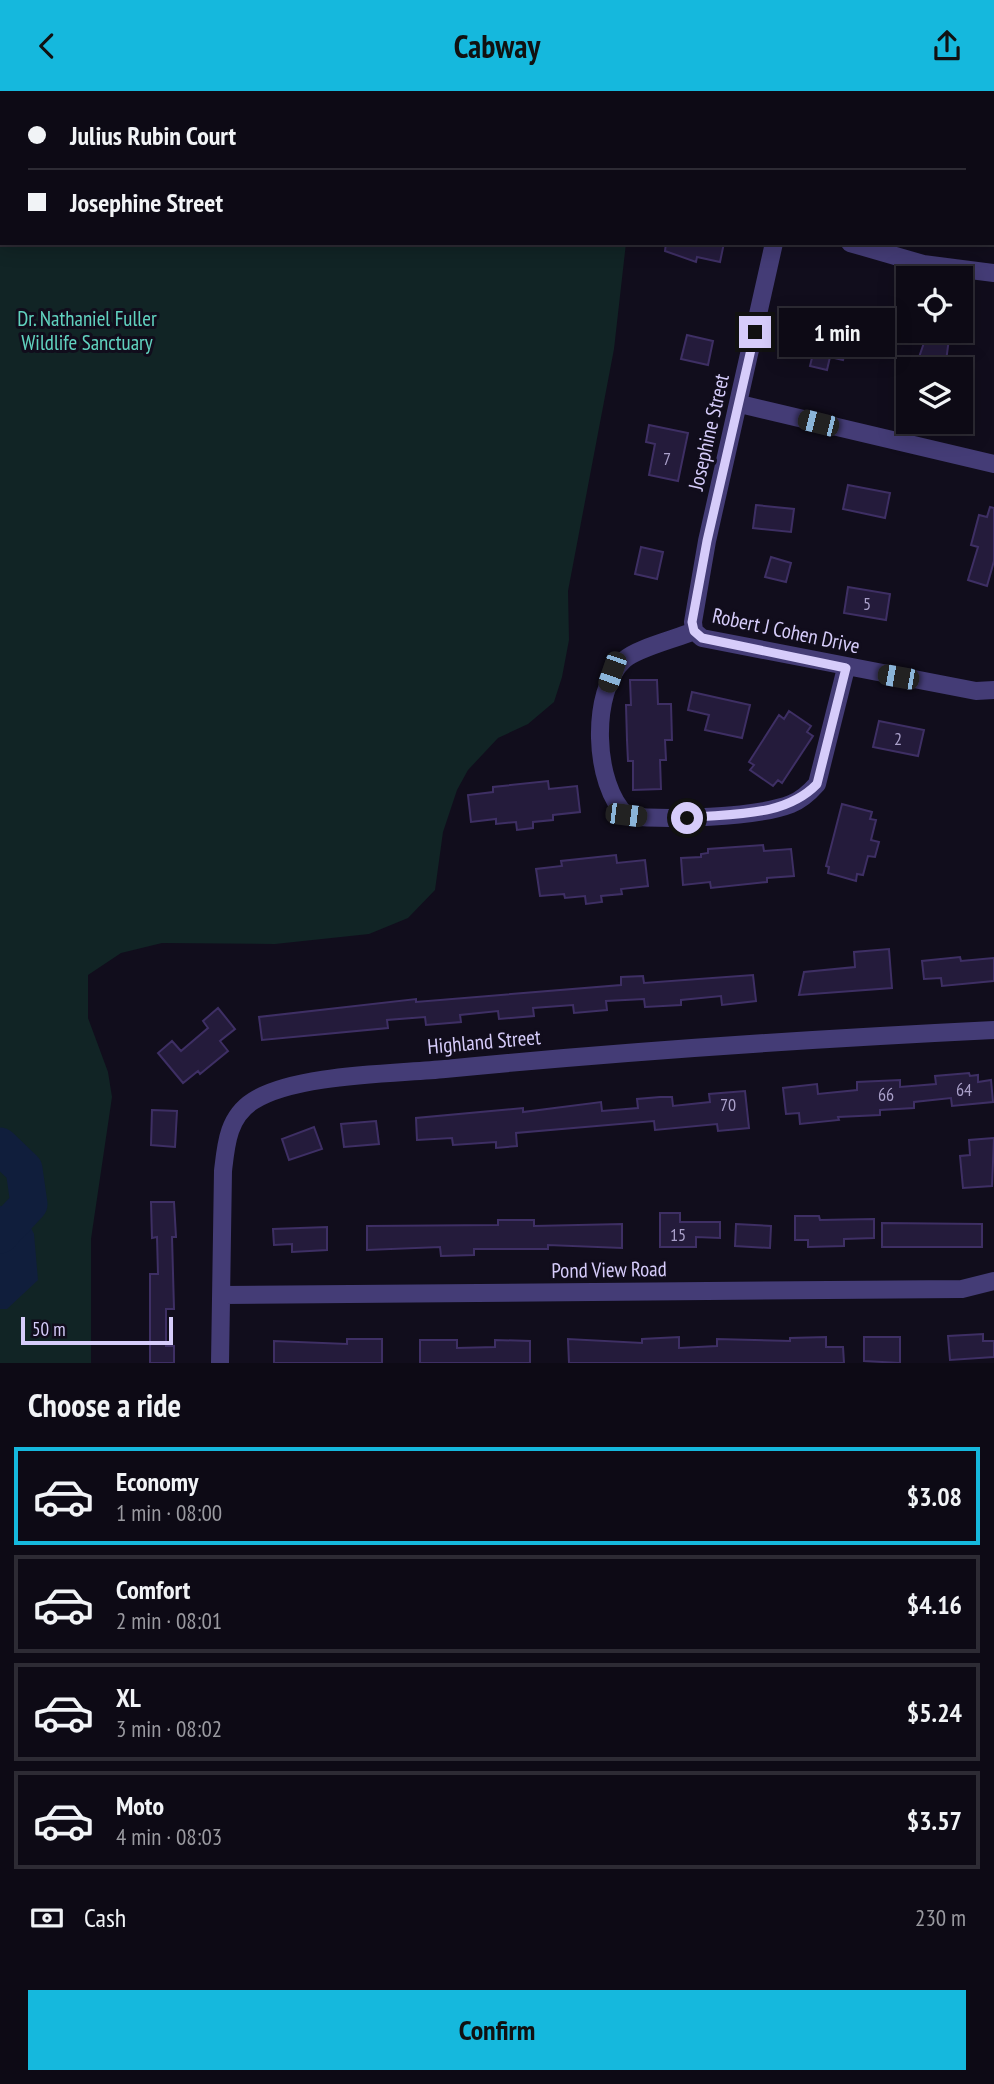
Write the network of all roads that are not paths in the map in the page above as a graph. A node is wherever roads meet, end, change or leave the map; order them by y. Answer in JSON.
{"nodes":[{"id":1,"x":774,"y":245,"type":"edge"},
{"id":2,"x":857,"y":245,"type":"edge"},
{"id":3,"x":994,"y":273,"type":"edge"},
{"id":4,"x":740,"y":404,"type":"junction"},
{"id":5,"x":994,"y":464,"type":"edge"},
{"id":6,"x":694,"y":631,"type":"junction"},
{"id":7,"x":846,"y":668,"type":"junction"},
{"id":8,"x":994,"y":690,"type":"edge"},
{"id":9,"x":994,"y":1030,"type":"edge"},
{"id":10,"x":994,"y":1281,"type":"edge"},
{"id":11,"x":223,"y":1295,"type":"junction"},
{"id":12,"x":220,"y":1363,"type":"edge"}],
"edges":[{"from":1,"to":4,"type":"street","name":"Josephine Street"},
{"from":2,"to":3,"type":"street"},
{"from":4,"to":5,"type":"street"},
{"from":4,"to":6,"type":"street","name":"Josephine Street"},
{"from":6,"to":7,"type":"street","name":"Robert J Cohen Drive"},
{"from":6,"to":7,"type":"street"},
{"from":7,"to":8,"type":"street","name":"Robert J Cohen Drive"},
{"from":9,"to":11,"type":"street","name":"Highland Street"},
{"from":10,"to":11,"type":"street","name":"Pond View Road"},
{"from":11,"to":12,"type":"street","name":"Highland Street"}]}
